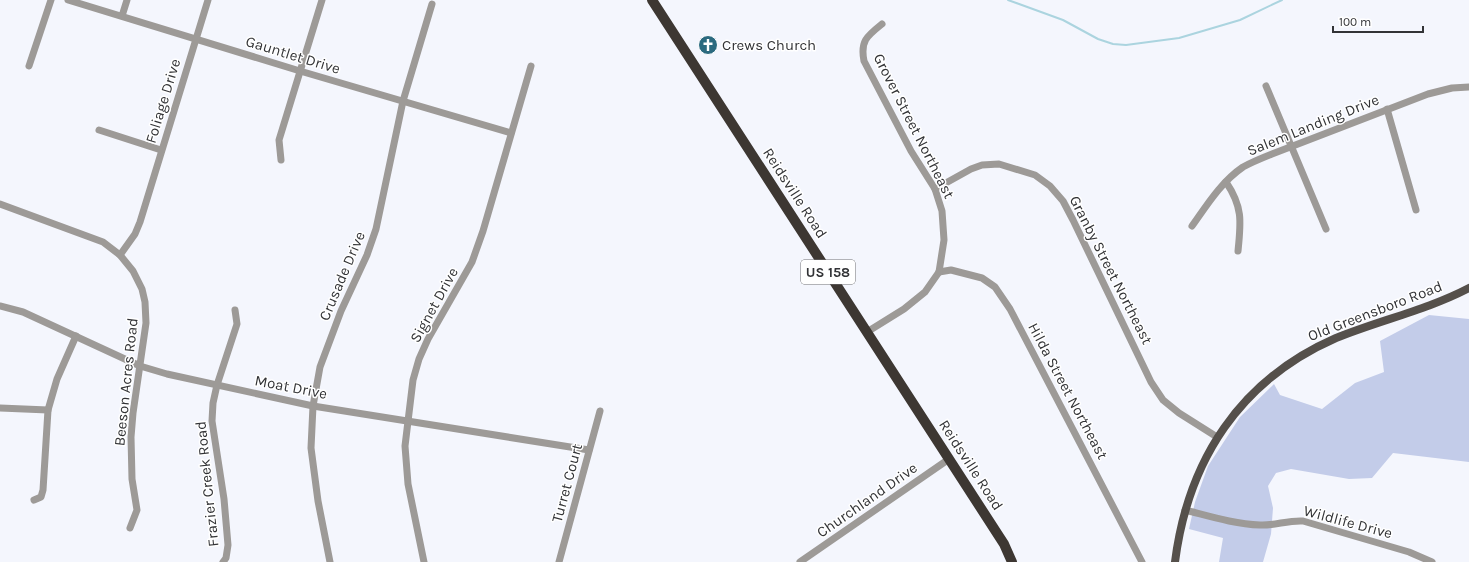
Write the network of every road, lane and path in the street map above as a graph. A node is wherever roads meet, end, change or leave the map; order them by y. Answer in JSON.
{"nodes":[{"id":1,"x":51,"y":0,"type":"edge"},
{"id":2,"x":68,"y":0,"type":"edge"},
{"id":3,"x":127,"y":0,"type":"edge"},
{"id":4,"x":208,"y":0,"type":"edge"},
{"id":5,"x":322,"y":0,"type":"edge"},
{"id":6,"x":652,"y":0,"type":"edge"},
{"id":7,"x":432,"y":4,"type":"dead end"},
{"id":8,"x":122,"y":16,"type":"junction"},
{"id":9,"x":882,"y":24,"type":"dead end"},
{"id":10,"x":196,"y":38,"type":"junction"},
{"id":11,"x":29,"y":66,"type":"dead end"},
{"id":12,"x":531,"y":66,"type":"dead end"},
{"id":13,"x":300,"y":71,"type":"junction"},
{"id":14,"x":1266,"y":86,"type":"dead end"},
{"id":15,"x":1469,"y":87,"type":"edge"},
{"id":16,"x":403,"y":101,"type":"junction"},
{"id":17,"x":1387,"y":109,"type":"junction"},
{"id":18,"x":99,"y":130,"type":"dead end"},
{"id":19,"x":511,"y":133,"type":"junction"},
{"id":20,"x":1290,"y":146,"type":"junction"},
{"id":21,"x":161,"y":150,"type":"junction"},
{"id":22,"x":280,"y":160,"type":"dead end"},
{"id":23,"x":1226,"y":182,"type":"junction"},
{"id":24,"x":935,"y":189,"type":"junction"},
{"id":25,"x":0,"y":204,"type":"edge"},
{"id":26,"x":1416,"y":210,"type":"dead end"},
{"id":27,"x":1192,"y":226,"type":"dead end"},
{"id":28,"x":1326,"y":229,"type":"dead end"},
{"id":29,"x":1238,"y":251,"type":"dead end"},
{"id":30,"x":120,"y":255,"type":"junction"},
{"id":31,"x":939,"y":272,"type":"junction"},
{"id":32,"x":1469,"y":288,"type":"edge"},
{"id":33,"x":0,"y":306,"type":"edge"},
{"id":34,"x":235,"y":310,"type":"dead end"},
{"id":35,"x":867,"y":332,"type":"junction"},
{"id":36,"x":76,"y":336,"type":"junction"},
{"id":37,"x":140,"y":366,"type":"junction"},
{"id":38,"x":217,"y":385,"type":"junction"},
{"id":39,"x":313,"y":406,"type":"junction"},
{"id":40,"x":0,"y":408,"type":"edge"},
{"id":41,"x":48,"y":410,"type":"junction"},
{"id":42,"x":600,"y":411,"type":"dead end"},
{"id":43,"x":408,"y":420,"type":"junction"},
{"id":44,"x":1217,"y":437,"type":"junction"},
{"id":45,"x":589,"y":450,"type":"junction"},
{"id":46,"x":949,"y":459,"type":"junction"},
{"id":47,"x":34,"y":500,"type":"dead end"},
{"id":48,"x":1184,"y":510,"type":"junction"},
{"id":49,"x":130,"y":528,"type":"dead end"},
{"id":50,"x":1004,"y":544,"type":"junction"},
{"id":51,"x":223,"y":562,"type":"edge"},
{"id":52,"x":330,"y":562,"type":"edge"},
{"id":53,"x":424,"y":562,"type":"edge"},
{"id":54,"x":559,"y":562,"type":"edge"},
{"id":55,"x":800,"y":562,"type":"edge"},
{"id":56,"x":1012,"y":562,"type":"edge"},
{"id":57,"x":1020,"y":562,"type":"edge"},
{"id":58,"x":1142,"y":562,"type":"edge"},
{"id":59,"x":1175,"y":562,"type":"edge"},
{"id":60,"x":1432,"y":562,"type":"edge"}],
"edges":[{"from":1,"to":11,"type":"street"},
{"from":2,"to":8,"type":"street","name":"Gauntlet Drive"},
{"from":3,"to":8,"type":"street"},
{"from":4,"to":10,"type":"street","name":"Foliage Drive"},
{"from":5,"to":13,"type":"street"},
{"from":6,"to":35,"type":"highway","name":"Reidsville Road","number":"US 158"},
{"from":7,"to":16,"type":"street","name":"Crusade Drive"},
{"from":8,"to":10,"type":"street","name":"Gauntlet Drive"},
{"from":9,"to":24,"type":"street","name":"Grover Street Northeast"},
{"from":10,"to":13,"type":"street","name":"Gauntlet Drive"},
{"from":10,"to":21,"type":"street","name":"Foliage Drive"},
{"from":12,"to":19,"type":"street","name":"Signet Drive"},
{"from":13,"to":16,"type":"street","name":"Gauntlet Drive"},
{"from":13,"to":22,"type":"street"},
{"from":14,"to":20,"type":"street"},
{"from":15,"to":17,"type":"street","name":"Salem Landing Drive"},
{"from":16,"to":19,"type":"street","name":"Gauntlet Drive"},
{"from":16,"to":39,"type":"street","name":"Crusade Drive"},
{"from":17,"to":20,"type":"street","name":"Salem Landing Drive"},
{"from":17,"to":26,"type":"street"},
{"from":18,"to":21,"type":"street"},
{"from":19,"to":43,"type":"street","name":"Signet Drive"},
{"from":20,"to":23,"type":"street","name":"Salem Landing Drive"},
{"from":20,"to":28,"type":"street"},
{"from":21,"to":30,"type":"street","name":"Foliage Drive"},
{"from":23,"to":27,"type":"street","name":"Salem Landing Drive"},
{"from":23,"to":29,"type":"street"},
{"from":24,"to":31,"type":"street","name":"Grover Street Northeast"},
{"from":24,"to":44,"type":"street","name":"Granby Street Northeast"},
{"from":25,"to":30,"type":"street","name":"Beeson Acres Road"},
{"from":30,"to":37,"type":"street","name":"Beeson Acres Road"},
{"from":31,"to":35,"type":"street","name":"Grover Street Northeast"},
{"from":31,"to":58,"type":"street","name":"Hilda Street Northeast"},
{"from":32,"to":44,"type":"main road","name":"Old Greensboro Road"},
{"from":33,"to":36,"type":"street","name":"Moat Drive"},
{"from":34,"to":38,"type":"street","name":"Frazier Creek Road"},
{"from":35,"to":46,"type":"highway","name":"Reidsville Road","number":"US 158"},
{"from":36,"to":37,"type":"street","name":"Moat Drive"},
{"from":36,"to":41,"type":"street"},
{"from":37,"to":38,"type":"street","name":"Moat Drive"},
{"from":37,"to":49,"type":"street","name":"Beeson Acres Road"},
{"from":38,"to":39,"type":"street","name":"Moat Drive"},
{"from":38,"to":51,"type":"street","name":"Frazier Creek Road"},
{"from":39,"to":43,"type":"street","name":"Moat Drive"},
{"from":39,"to":52,"type":"street","name":"Crusade Drive"},
{"from":40,"to":41,"type":"street"},
{"from":41,"to":47,"type":"street"},
{"from":42,"to":45,"type":"street","name":"Turret Court"},
{"from":43,"to":45,"type":"street","name":"Moat Drive"},
{"from":43,"to":53,"type":"street","name":"Signet Drive"},
{"from":44,"to":48,"type":"main road","name":"Old Greensboro Road"},
{"from":45,"to":54,"type":"street","name":"Turret Court"},
{"from":46,"to":50,"type":"highway","name":"Reidsville Road","number":"US 158"},
{"from":46,"to":55,"type":"street","name":"Churchland Drive"},
{"from":48,"to":59,"type":"main road","name":"Old Greensboro Road"},
{"from":48,"to":60,"type":"street","name":"Wildlife Drive"},
{"from":50,"to":56,"type":"highway","name":"Reidsville Road","number":"US 158"},
{"from":50,"to":57,"type":"highway","name":"Reidsville Road","number":"US 158"}]}
